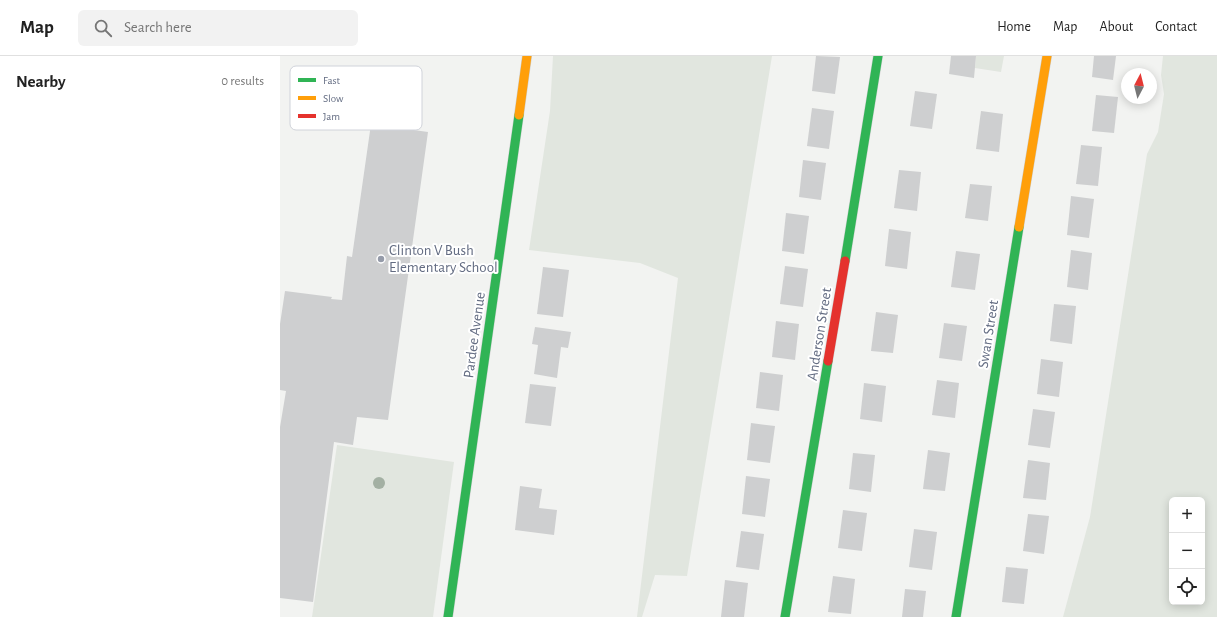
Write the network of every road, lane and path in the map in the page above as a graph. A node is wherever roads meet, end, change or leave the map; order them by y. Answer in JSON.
{"nodes":[{"id":1,"x":528,"y":56,"type":"edge"},
{"id":2,"x":878,"y":56,"type":"edge"},
{"id":3,"x":1047,"y":56,"type":"edge"},
{"id":4,"x":448,"y":617,"type":"edge"},
{"id":5,"x":786,"y":617,"type":"edge"},
{"id":6,"x":956,"y":617,"type":"edge"}],
"edges":[{"from":1,"to":4,"type":"street","name":"Pardee Avenue"},
{"from":2,"to":5,"type":"street","name":"Anderson Street"},
{"from":3,"to":6,"type":"street","name":"Swan Street"}]}
